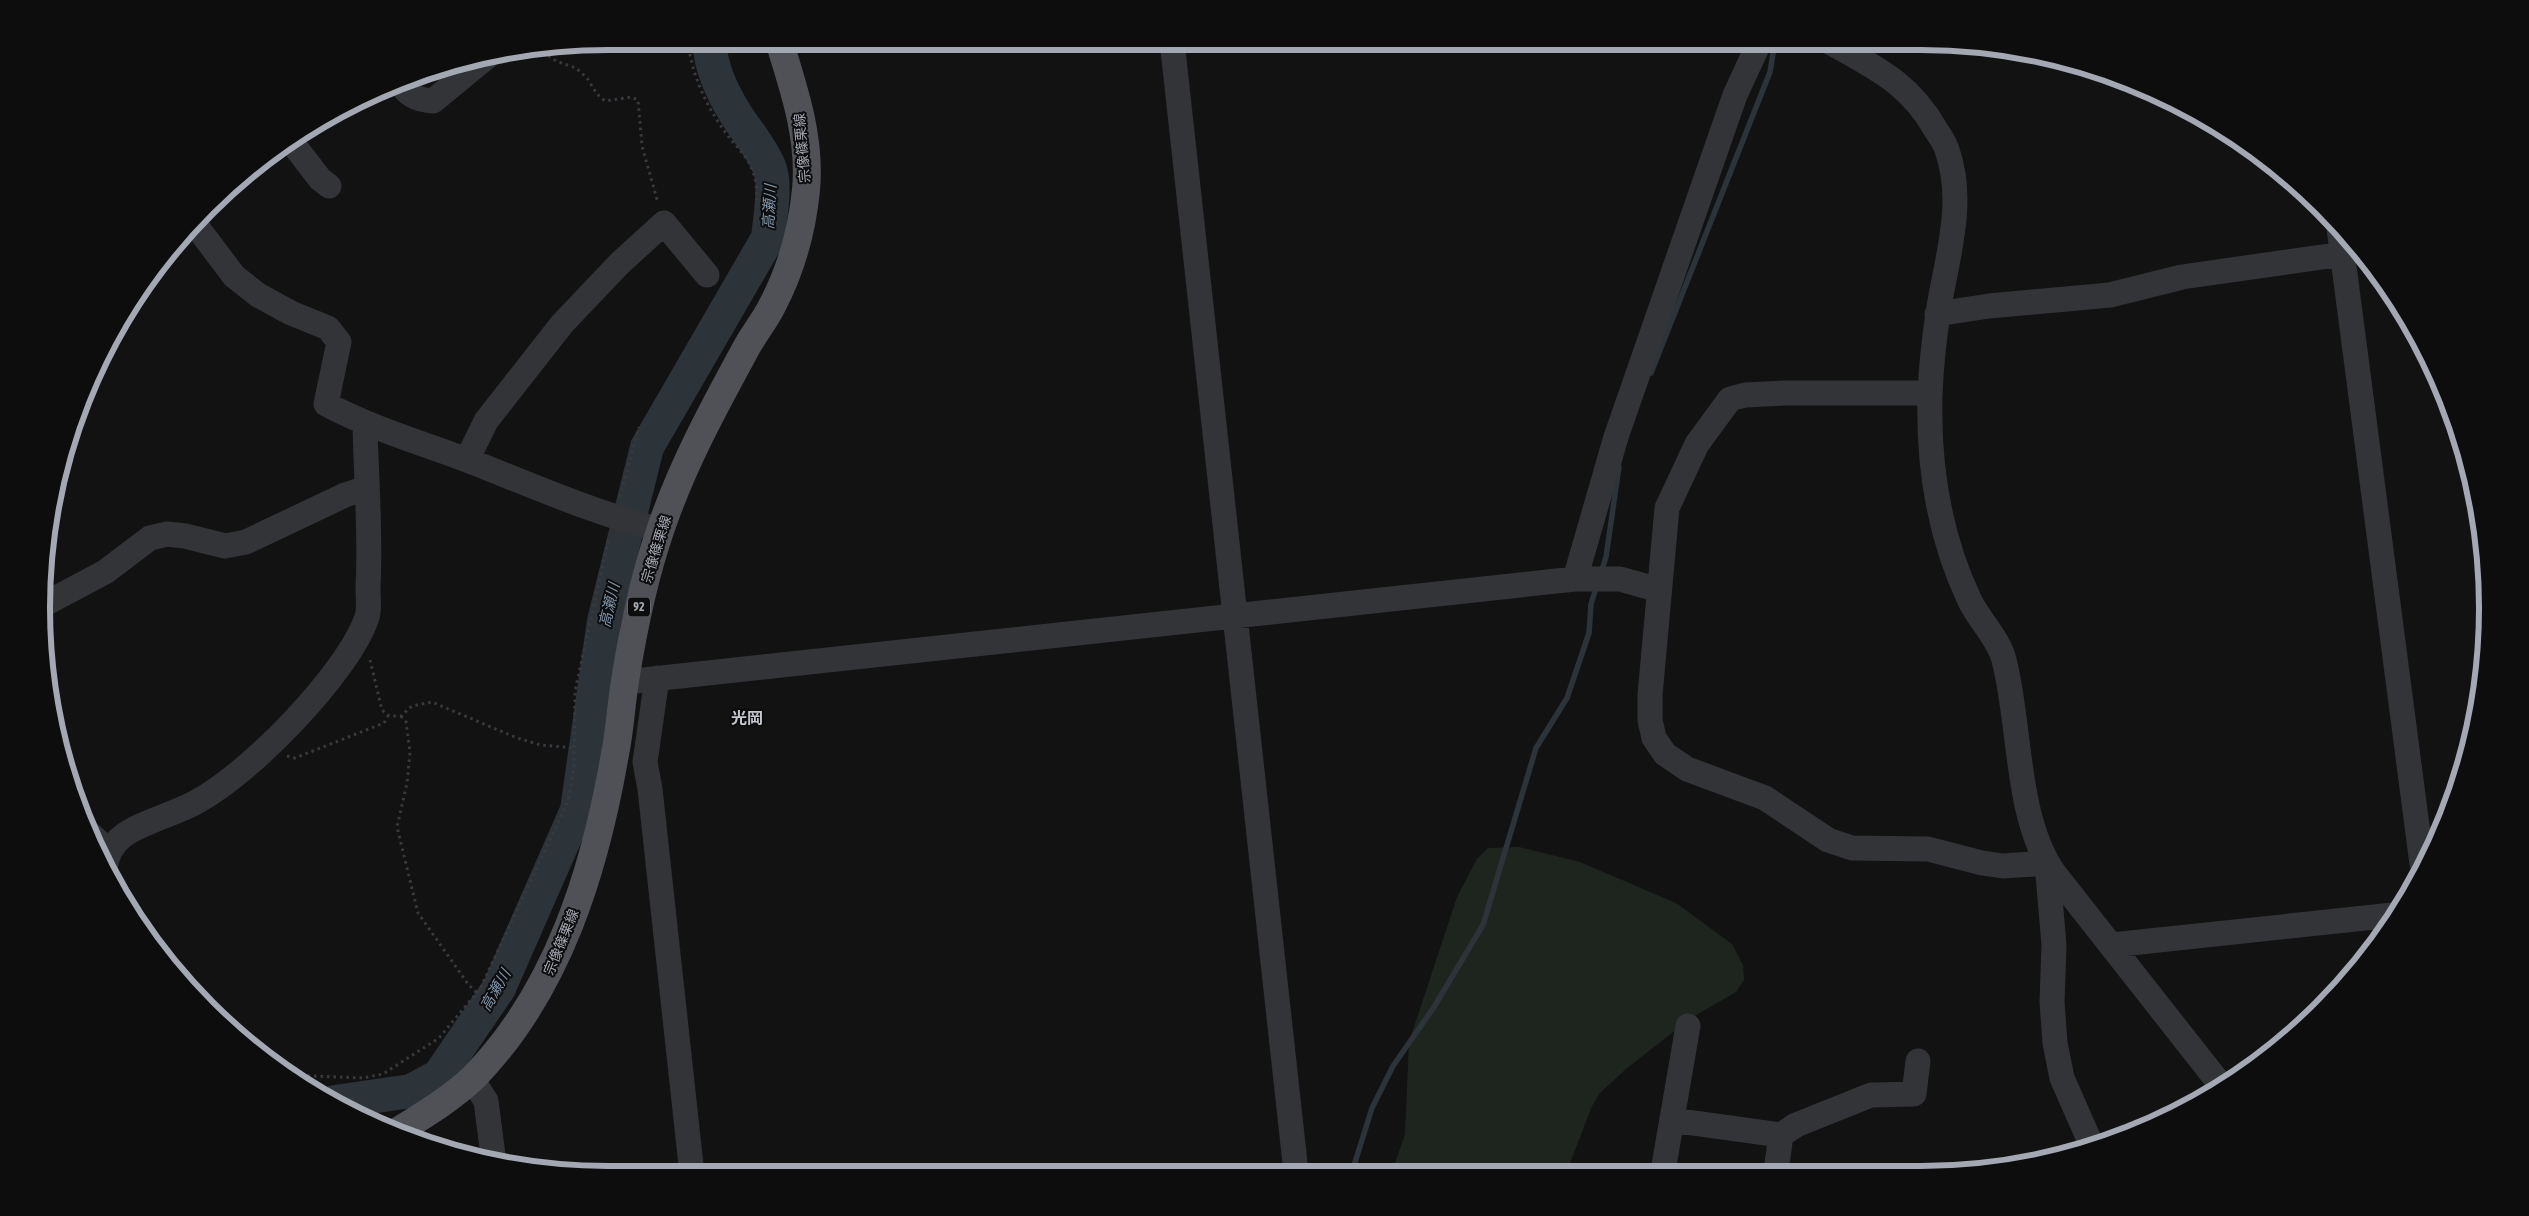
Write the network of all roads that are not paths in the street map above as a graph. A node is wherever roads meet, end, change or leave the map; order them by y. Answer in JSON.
{"nodes":[{"id":1,"x":782,"y":50,"type":"edge"},
{"id":2,"x":1173,"y":50,"type":"edge"},
{"id":3,"x":1756,"y":50,"type":"edge"},
{"id":4,"x":1844,"y":50,"type":"edge"},
{"id":5,"x":475,"y":67,"type":"edge"},
{"id":6,"x":404,"y":89,"type":"edge"},
{"id":7,"x":295,"y":146,"type":"edge"},
{"id":8,"x":329,"y":186,"type":"dead end"},
{"id":9,"x":198,"y":229,"type":"edge"},
{"id":10,"x":2341,"y":240,"type":"edge"},
{"id":11,"x":2343,"y":254,"type":"junction"},
{"id":12,"x":707,"y":275,"type":"dead end"},
{"id":13,"x":1937,"y":314,"type":"junction"},
{"id":14,"x":1930,"y":393,"type":"junction"},
{"id":15,"x":365,"y":424,"type":"junction"},
{"id":16,"x":467,"y":460,"type":"junction"},
{"id":17,"x":366,"y":488,"type":"junction"},
{"id":18,"x":660,"y":530,"type":"junction"},
{"id":19,"x":1575,"y":579,"type":"junction"},
{"id":20,"x":1659,"y":590,"type":"junction"},
{"id":21,"x":50,"y":602,"type":"edge"},
{"id":22,"x":1236,"y":616,"type":"junction"},
{"id":23,"x":657,"y":678,"type":"junction"},
{"id":24,"x":624,"y":682,"type":"junction"},
{"id":25,"x":2421,"y":855,"type":"edge"},
{"id":26,"x":109,"y":856,"type":"edge"},
{"id":27,"x":2047,"y":864,"type":"junction"},
{"id":28,"x":2386,"y":916,"type":"edge"},
{"id":29,"x":2112,"y":945,"type":"junction"},
{"id":30,"x":1688,"y":1026,"type":"dead end"},
{"id":31,"x":1918,"y":1062,"type":"dead end"},
{"id":32,"x":472,"y":1079,"type":"junction"},
{"id":33,"x":2217,"y":1080,"type":"edge"},
{"id":34,"x":1672,"y":1120,"type":"junction"},
{"id":35,"x":403,"y":1127,"type":"edge"},
{"id":36,"x":1781,"y":1134,"type":"junction"},
{"id":37,"x":2089,"y":1140,"type":"edge"},
{"id":38,"x":493,"y":1154,"type":"edge"},
{"id":39,"x":691,"y":1166,"type":"edge"},
{"id":40,"x":1295,"y":1166,"type":"edge"},
{"id":41,"x":1664,"y":1166,"type":"edge"},
{"id":42,"x":1777,"y":1166,"type":"edge"}],
"edges":[{"from":1,"to":18,"type":"main road","name":"宗像篠栗線","number":"92"},
{"from":2,"to":22,"type":"street"},
{"from":3,"to":19,"type":"street"},
{"from":4,"to":13,"type":"street"},
{"from":5,"to":6,"type":"street"},
{"from":7,"to":8,"type":"street"},
{"from":9,"to":15,"type":"street"},
{"from":10,"to":11,"type":"street"},
{"from":11,"to":13,"type":"street"},
{"from":11,"to":25,"type":"street"},
{"from":12,"to":16,"type":"street"},
{"from":13,"to":14,"type":"street"},
{"from":14,"to":20,"type":"street"},
{"from":14,"to":27,"type":"street"},
{"from":15,"to":16,"type":"street"},
{"from":15,"to":17,"type":"street"},
{"from":16,"to":18,"type":"street"},
{"from":17,"to":21,"type":"street"},
{"from":17,"to":26,"type":"street"},
{"from":18,"to":24,"type":"main road","name":"宗像篠栗線","number":"92"},
{"from":19,"to":20,"type":"street"},
{"from":19,"to":22,"type":"street"},
{"from":20,"to":27,"type":"street"},
{"from":22,"to":23,"type":"street"},
{"from":22,"to":40,"type":"street"},
{"from":23,"to":24,"type":"street"},
{"from":23,"to":39,"type":"street"},
{"from":24,"to":32,"type":"main road","name":"宗像篠栗線","number":"92"},
{"from":27,"to":29,"type":"street"},
{"from":27,"to":37,"type":"street"},
{"from":28,"to":29,"type":"street"},
{"from":29,"to":33,"type":"street"},
{"from":30,"to":34,"type":"street"},
{"from":31,"to":36,"type":"street"},
{"from":32,"to":35,"type":"main road","name":"宗像篠栗線","number":"92"},
{"from":32,"to":38,"type":"street"},
{"from":34,"to":36,"type":"street"},
{"from":34,"to":41,"type":"street"},
{"from":36,"to":42,"type":"street"}]}
